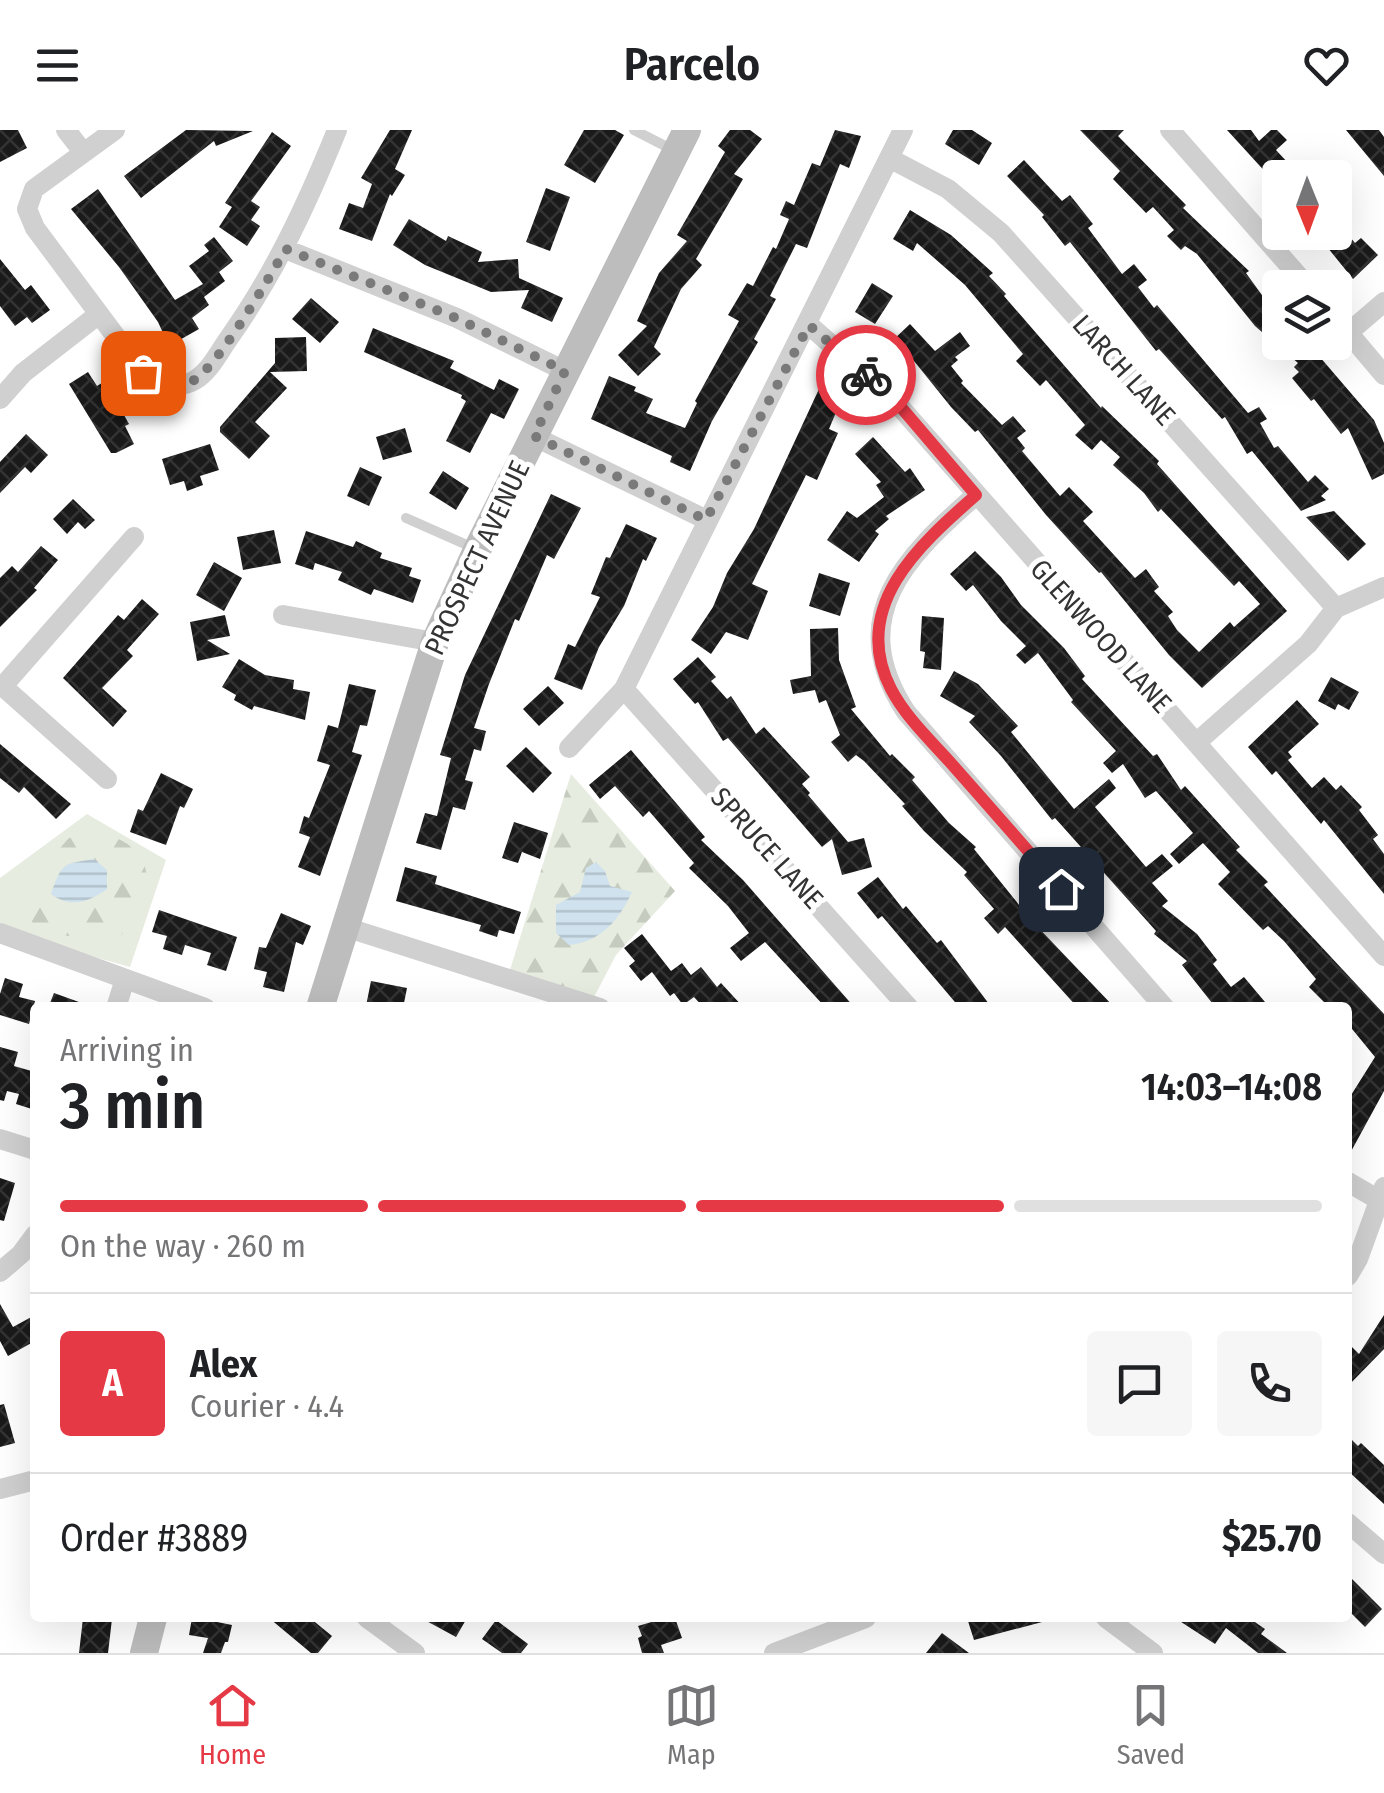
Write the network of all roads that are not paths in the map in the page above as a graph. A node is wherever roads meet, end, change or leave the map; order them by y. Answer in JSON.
{"nodes":[{"id":1,"x":66,"y":130,"type":"edge"},
{"id":2,"x":115,"y":130,"type":"edge"},
{"id":3,"x":337,"y":130,"type":"edge"},
{"id":4,"x":634,"y":130,"type":"edge"},
{"id":5,"x":904,"y":130,"type":"edge"},
{"id":6,"x":1170,"y":130,"type":"edge"},
{"id":7,"x":682,"y":141,"type":"edge"},
{"id":8,"x":82,"y":152,"type":"junction"},
{"id":9,"x":890,"y":158,"type":"junction"},
{"id":10,"x":286,"y":249,"type":"junction"},
{"id":11,"x":1293,"y":270,"type":"edge"},
{"id":12,"x":1384,"y":302,"type":"edge"},
{"id":13,"x":99,"y":314,"type":"junction"},
{"id":14,"x":1352,"y":319,"type":"edge"},
{"id":15,"x":809,"y":325,"type":"junction"},
{"id":16,"x":1352,"y":336,"type":"edge"},
{"id":17,"x":565,"y":371,"type":"junction"},
{"id":18,"x":1384,"y":375,"type":"edge"},
{"id":19,"x":0,"y":399,"type":"edge"},
{"id":20,"x":534,"y":436,"type":"junction"},
{"id":21,"x":976,"y":495,"type":"junction"},
{"id":22,"x":406,"y":518,"type":"dead end"},
{"id":23,"x":706,"y":520,"type":"junction"},
{"id":24,"x":134,"y":537,"type":"dead end"},
{"id":25,"x":477,"y":550,"type":"junction"},
{"id":26,"x":1384,"y":588,"type":"edge"},
{"id":27,"x":1336,"y":608,"type":"junction"},
{"id":28,"x":283,"y":615,"type":"dead end"},
{"id":29,"x":436,"y":642,"type":"junction"},
{"id":30,"x":1,"y":685,"type":"edge"},
{"id":31,"x":624,"y":689,"type":"junction"},
{"id":32,"x":1197,"y":742,"type":"junction"},
{"id":33,"x":569,"y":748,"type":"dead end"},
{"id":34,"x":107,"y":778,"type":"dead end"},
{"id":35,"x":345,"y":927,"type":"junction"},
{"id":36,"x":0,"y":933,"type":"edge"},
{"id":37,"x":1384,"y":956,"type":"edge"},
{"id":38,"x":125,"y":979,"type":"junction"},
{"id":39,"x":544,"y":999,"type":"edge"},
{"id":40,"x":118,"y":1002,"type":"edge"},
{"id":41,"x":188,"y":1002,"type":"edge"},
{"id":42,"x":322,"y":1002,"type":"edge"},
{"id":43,"x":904,"y":1002,"type":"edge"},
{"id":44,"x":1160,"y":1002,"type":"edge"},
{"id":45,"x":0,"y":1139,"type":"edge"},
{"id":46,"x":30,"y":1148,"type":"edge"},
{"id":47,"x":1352,"y":1183,"type":"edge"},
{"id":48,"x":1382,"y":1194,"type":"edge"},
{"id":49,"x":30,"y":1242,"type":"edge"},
{"id":50,"x":1352,"y":1269,"type":"edge"},
{"id":51,"x":0,"y":1272,"type":"edge"},
{"id":52,"x":30,"y":1481,"type":"edge"},
{"id":53,"x":0,"y":1489,"type":"edge"},
{"id":54,"x":1352,"y":1526,"type":"edge"},
{"id":55,"x":1384,"y":1554,"type":"edge"},
{"id":56,"x":152,"y":1622,"type":"edge"},
{"id":57,"x":372,"y":1622,"type":"edge"},
{"id":58,"x":855,"y":1622,"type":"edge"},
{"id":59,"x":1111,"y":1622,"type":"edge"},
{"id":60,"x":1149,"y":1652,"type":"edge"},
{"id":61,"x":144,"y":1653,"type":"edge"},
{"id":62,"x":415,"y":1653,"type":"edge"},
{"id":63,"x":774,"y":1653,"type":"edge"}],
"edges":[{"from":1,"to":8,"type":"street"},
{"from":2,"to":8,"type":"street"},
{"from":3,"to":10,"type":"street"},
{"from":4,"to":7,"type":"lane"},
{"from":5,"to":9,"type":"street"},
{"from":6,"to":11,"type":"street"},
{"from":7,"to":17,"type":"street","name":"PROSPECT AVENUE"},
{"from":8,"to":13,"type":"street"},
{"from":9,"to":15,"type":"street"},
{"from":9,"to":27,"type":"street","name":"LARCH LANE"},
{"from":10,"to":13,"type":"street"},
{"from":10,"to":17,"type":"street"},
{"from":12,"to":14,"type":"street"},
{"from":13,"to":19,"type":"street"},
{"from":15,"to":21,"type":"street","name":"GLENWOOD LANE"},
{"from":15,"to":23,"type":"street"},
{"from":16,"to":18,"type":"street"},
{"from":17,"to":20,"type":"street","name":"PROSPECT AVENUE"},
{"from":20,"to":23,"type":"street"},
{"from":20,"to":25,"type":"street","name":"PROSPECT AVENUE"},
{"from":21,"to":32,"type":"street","name":"GLENWOOD LANE"},
{"from":21,"to":44,"type":"street"},
{"from":22,"to":25,"type":"lane"},
{"from":23,"to":31,"type":"street"},
{"from":24,"to":30,"type":"street"},
{"from":25,"to":29,"type":"street","name":"PROSPECT AVENUE"},
{"from":26,"to":27,"type":"street"},
{"from":27,"to":32,"type":"street"},
{"from":28,"to":29,"type":"street"},
{"from":29,"to":35,"type":"street","name":"PROSPECT AVENUE"},
{"from":30,"to":34,"type":"street"},
{"from":31,"to":33,"type":"street"},
{"from":31,"to":43,"type":"street","name":"SPRUCE LANE"},
{"from":32,"to":37,"type":"street","name":"GLENWOOD LANE"},
{"from":35,"to":39,"type":"street"},
{"from":35,"to":42,"type":"street","name":"PROSPECT AVENUE"},
{"from":36,"to":38,"type":"street"},
{"from":38,"to":40,"type":"street"},
{"from":38,"to":41,"type":"street"},
{"from":45,"to":46,"type":"street"},
{"from":47,"to":48,"type":"street"},
{"from":48,"to":50,"type":"street"},
{"from":49,"to":51,"type":"street"},
{"from":52,"to":53,"type":"street"},
{"from":54,"to":55,"type":"street"},
{"from":56,"to":61,"type":"street"},
{"from":57,"to":62,"type":"street"},
{"from":58,"to":63,"type":"street"},
{"from":59,"to":60,"type":"street"}]}
